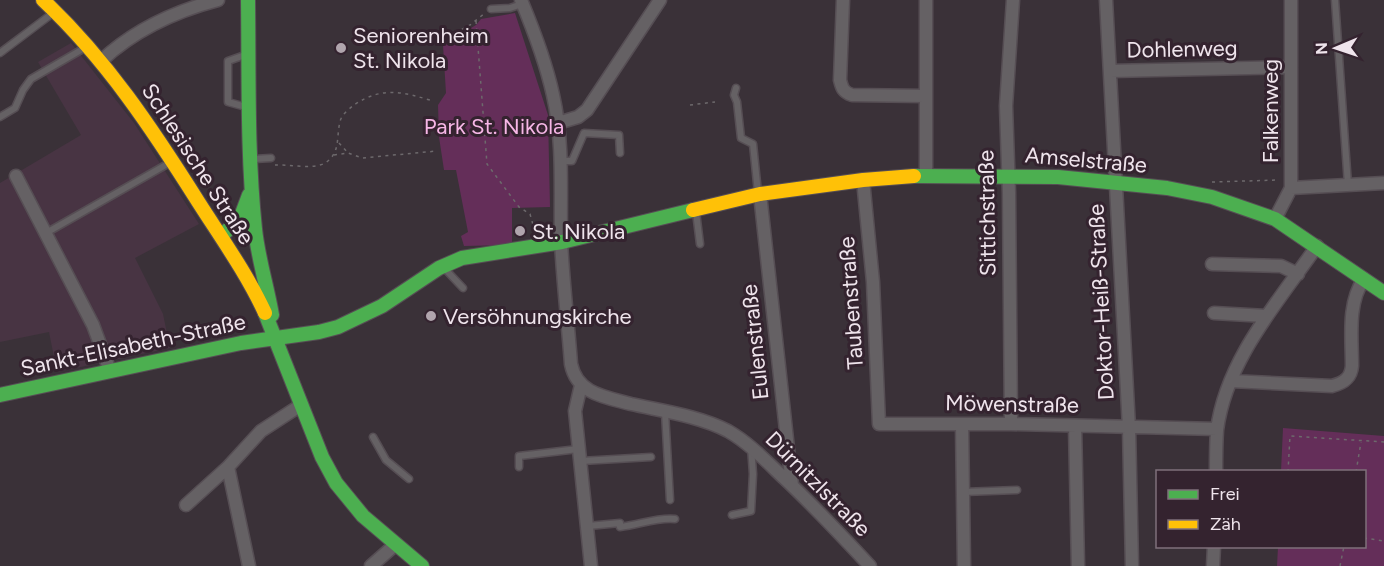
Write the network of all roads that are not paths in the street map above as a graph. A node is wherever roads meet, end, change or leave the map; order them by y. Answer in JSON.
{"nodes":[{"id":1,"x":43,"y":0,"type":"edge"},
{"id":2,"x":218,"y":0,"type":"edge"},
{"id":3,"x":248,"y":0,"type":"edge"},
{"id":4,"x":660,"y":0,"type":"edge"},
{"id":5,"x":843,"y":0,"type":"edge"},
{"id":6,"x":926,"y":0,"type":"edge"},
{"id":7,"x":1013,"y":0,"type":"edge"},
{"id":8,"x":1106,"y":0,"type":"edge"},
{"id":9,"x":1290,"y":0,"type":"edge"},
{"id":10,"x":1335,"y":0,"type":"edge"},
{"id":11,"x":522,"y":2,"type":"edge"},
{"id":12,"x":491,"y":9,"type":"road end"},
{"id":13,"x":55,"y":10,"type":"junction"},
{"id":14,"x":88,"y":46,"type":"junction"},
{"id":15,"x":0,"y":53,"type":"edge"},
{"id":16,"x":249,"y":53,"type":"junction"},
{"id":17,"x":101,"y":61,"type":"junction"},
{"id":18,"x":1292,"y":67,"type":"junction"},
{"id":19,"x":1110,"y":72,"type":"junction"},
{"id":20,"x":736,"y":88,"type":"dead end"},
{"id":21,"x":925,"y":96,"type":"junction"},
{"id":22,"x":249,"y":108,"type":"junction"},
{"id":23,"x":0,"y":117,"type":"edge"},
{"id":24,"x":558,"y":123,"type":"junction"},
{"id":25,"x":620,"y":153,"type":"dead end"},
{"id":26,"x":250,"y":160,"type":"junction"},
{"id":27,"x":561,"y":160,"type":"junction"},
{"id":28,"x":172,"y":161,"type":"junction"},
{"id":29,"x":271,"y":162,"type":"road end"},
{"id":30,"x":926,"y":175,"type":"junction"},
{"id":31,"x":1008,"y":175,"type":"junction"},
{"id":32,"x":16,"y":176,"type":"dead end"},
{"id":33,"x":863,"y":180,"type":"junction"},
{"id":34,"x":251,"y":181,"type":"junction"},
{"id":35,"x":1115,"y":183,"type":"junction"},
{"id":36,"x":1384,"y":183,"type":"edge"},
{"id":37,"x":1291,"y":184,"type":"junction"},
{"id":38,"x":1348,"y":185,"type":"junction"},
{"id":39,"x":759,"y":194,"type":"junction"},
{"id":40,"x":696,"y":208,"type":"junction"},
{"id":41,"x":1275,"y":219,"type":"junction"},
{"id":42,"x":46,"y":233,"type":"junction"},
{"id":43,"x":221,"y":236,"type":"junction"},
{"id":44,"x":561,"y":242,"type":"junction"},
{"id":45,"x":700,"y":244,"type":"dead end"},
{"id":46,"x":1317,"y":246,"type":"junction"},
{"id":47,"x":1212,"y":264,"type":"dead end"},
{"id":48,"x":443,"y":266,"type":"junction"},
{"id":49,"x":1298,"y":274,"type":"junction"},
{"id":50,"x":1364,"y":279,"type":"junction"},
{"id":51,"x":463,"y":288,"type":"dead end"},
{"id":52,"x":1384,"y":292,"type":"edge"},
{"id":53,"x":1214,"y":313,"type":"dead end"},
{"id":54,"x":1266,"y":316,"type":"junction"},
{"id":55,"x":275,"y":338,"type":"junction"},
{"id":56,"x":110,"y":371,"type":"junction"},
{"id":57,"x":1231,"y":381,"type":"junction"},
{"id":58,"x":581,"y":385,"type":"junction"},
{"id":59,"x":0,"y":395,"type":"edge"},
{"id":60,"x":301,"y":405,"type":"junction"},
{"id":61,"x":665,"y":412,"type":"junction"},
{"id":62,"x":879,"y":424,"type":"joint"},
{"id":63,"x":1011,"y":424,"type":"junction"},
{"id":64,"x":962,"y":425,"type":"junction"},
{"id":65,"x":1075,"y":426,"type":"junction"},
{"id":66,"x":1129,"y":428,"type":"junction"},
{"id":67,"x":1217,"y":429,"type":"junction"},
{"id":68,"x":372,"y":437,"type":"dead end"},
{"id":69,"x":751,"y":447,"type":"junction"},
{"id":70,"x":579,"y":455,"type":"junction"},
{"id":71,"x":651,"y":457,"type":"dead end"},
{"id":72,"x":228,"y":467,"type":"junction"},
{"id":73,"x":519,"y":467,"type":"dead end"},
{"id":74,"x":1216,"y":470,"type":"edge"},
{"id":75,"x":410,"y":479,"type":"dead end"},
{"id":76,"x":792,"y":485,"type":"junction"},
{"id":77,"x":1017,"y":490,"type":"dead end"},
{"id":78,"x":962,"y":492,"type":"junction"},
{"id":79,"x":670,"y":500,"type":"dead end"},
{"id":80,"x":186,"y":505,"type":"dead end"},
{"id":81,"x":732,"y":515,"type":"dead end"},
{"id":82,"x":675,"y":519,"type":"dead end"},
{"id":83,"x":588,"y":526,"type":"junction"},
{"id":84,"x":396,"y":544,"type":"junction"},
{"id":85,"x":1214,"y":548,"type":"edge"},
{"id":86,"x":249,"y":566,"type":"edge"},
{"id":87,"x":371,"y":566,"type":"edge"},
{"id":88,"x":422,"y":566,"type":"edge"},
{"id":89,"x":591,"y":566,"type":"edge"},
{"id":90,"x":870,"y":566,"type":"edge"},
{"id":91,"x":964,"y":566,"type":"edge"},
{"id":92,"x":1078,"y":566,"type":"edge"},
{"id":93,"x":1132,"y":566,"type":"edge"},
{"id":94,"x":1214,"y":566,"type":"edge"}],
"edges":[{"from":1,"to":13,"type":"street","name":"Schlesische Straße"},
{"from":2,"to":17,"type":"street"},
{"from":3,"to":16,"type":"street"},
{"from":4,"to":24,"type":"street"},
{"from":5,"to":21,"type":"street"},
{"from":6,"to":21,"type":"street"},
{"from":7,"to":31,"type":"street","name":"Sittichstraße"},
{"from":8,"to":19,"type":"street","name":"Doktor-Heiß-Straße"},
{"from":9,"to":18,"type":"street","name":"Falkenweg"},
{"from":10,"to":38,"type":"lane"},
{"from":11,"to":12,"type":"lane"},
{"from":11,"to":24,"type":"street"},
{"from":13,"to":14,"type":"street","name":"Schlesische Straße"},
{"from":13,"to":15,"type":"lane"},
{"from":14,"to":17,"type":"street","name":"Schlesische Straße"},
{"from":14,"to":23,"type":"lane"},
{"from":16,"to":22,"type":"street"},
{"from":16,"to":22,"type":"lane"},
{"from":17,"to":28,"type":"street","name":"Schlesische Straße"},
{"from":18,"to":19,"type":"street","name":"Dohlenweg"},
{"from":18,"to":37,"type":"street","name":"Falkenweg"},
{"from":19,"to":35,"type":"street","name":"Doktor-Heiß-Straße"},
{"from":20,"to":39,"type":"lane"},
{"from":21,"to":30,"type":"street"},
{"from":22,"to":26,"type":"street"},
{"from":24,"to":27,"type":"street"},
{"from":25,"to":27,"type":"lane"},
{"from":26,"to":29,"type":"lane"},
{"from":26,"to":34,"type":"street"},
{"from":27,"to":44,"type":"street"},
{"from":28,"to":42,"type":"lane"},
{"from":28,"to":43,"type":"street","name":"Schlesische Straße"},
{"from":30,"to":31,"type":"street","name":"Amselstraße"},
{"from":30,"to":33,"type":"street","name":"Amselstraße"},
{"from":31,"to":35,"type":"street","name":"Amselstraße"},
{"from":31,"to":63,"type":"street","name":"Sittichstraße"},
{"from":32,"to":42,"type":"street"},
{"from":33,"to":39,"type":"street","name":"Amselstraße"},
{"from":33,"to":62,"type":"street","name":"Taubenstraße"},
{"from":34,"to":43,"type":"street"},
{"from":34,"to":55,"type":"street"},
{"from":35,"to":41,"type":"street","name":"Amselstraße"},
{"from":35,"to":66,"type":"street","name":"Doktor-Heiß-Straße"},
{"from":36,"to":38,"type":"street"},
{"from":37,"to":38,"type":"street"},
{"from":37,"to":41,"type":"street","name":"Falkenweg"},
{"from":39,"to":40,"type":"street","name":"Amselstraße"},
{"from":39,"to":76,"type":"street","name":"Eulenstraße"},
{"from":40,"to":44,"type":"street","name":"Amselstraße"},
{"from":40,"to":45,"type":"lane"},
{"from":41,"to":46,"type":"street","name":"Amselstraße"},
{"from":42,"to":56,"type":"street"},
{"from":43,"to":55,"type":"street","name":"Schlesische Straße"},
{"from":44,"to":48,"type":"street","name":"Amselstraße"},
{"from":44,"to":58,"type":"street"},
{"from":46,"to":49,"type":"street"},
{"from":46,"to":50,"type":"street","name":"Amselstraße"},
{"from":47,"to":49,"type":"street"},
{"from":48,"to":51,"type":"lane"},
{"from":48,"to":55,"type":"street","name":"Sankt-Elisabeth-Straße"},
{"from":49,"to":54,"type":"street"},
{"from":50,"to":52,"type":"street","name":"Amselstraße"},
{"from":50,"to":57,"type":"street"},
{"from":53,"to":54,"type":"street"},
{"from":54,"to":57,"type":"street"},
{"from":55,"to":56,"type":"street","name":"Sankt-Elisabeth-Straße"},
{"from":55,"to":60,"type":"street"},
{"from":56,"to":59,"type":"street","name":"Sankt-Elisabeth-Straße"},
{"from":57,"to":67,"type":"street"},
{"from":58,"to":61,"type":"street","name":"Dürnitzlstraße"},
{"from":58,"to":70,"type":"street"},
{"from":60,"to":72,"type":"street"},
{"from":60,"to":84,"type":"street"},
{"from":61,"to":69,"type":"street","name":"Dürnitzlstraße"},
{"from":61,"to":79,"type":"lane"},
{"from":62,"to":64,"type":"street","name":"Möwenstraße"},
{"from":63,"to":64,"type":"street","name":"Möwenstraße"},
{"from":63,"to":65,"type":"street","name":"Möwenstraße"},
{"from":64,"to":78,"type":"street"},
{"from":65,"to":66,"type":"street","name":"Möwenstraße"},
{"from":65,"to":92,"type":"street"},
{"from":66,"to":67,"type":"street","name":"Möwenstraße"},
{"from":66,"to":93,"type":"street","name":"Doktor-Heiß-Straße"},
{"from":67,"to":74,"type":"street"},
{"from":68,"to":75,"type":"lane"},
{"from":69,"to":76,"type":"street","name":"Dürnitzlstraße"},
{"from":69,"to":81,"type":"lane"},
{"from":70,"to":71,"type":"lane"},
{"from":70,"to":73,"type":"lane"},
{"from":70,"to":83,"type":"street"},
{"from":72,"to":80,"type":"street"},
{"from":72,"to":86,"type":"street"},
{"from":76,"to":90,"type":"street","name":"Dürnitzlstraße"},
{"from":77,"to":78,"type":"lane"},
{"from":78,"to":91,"type":"street"},
{"from":82,"to":83,"type":"lane"},
{"from":83,"to":89,"type":"street"},
{"from":84,"to":87,"type":"street"},
{"from":84,"to":88,"type":"street"},
{"from":85,"to":94,"type":"street"}]}
